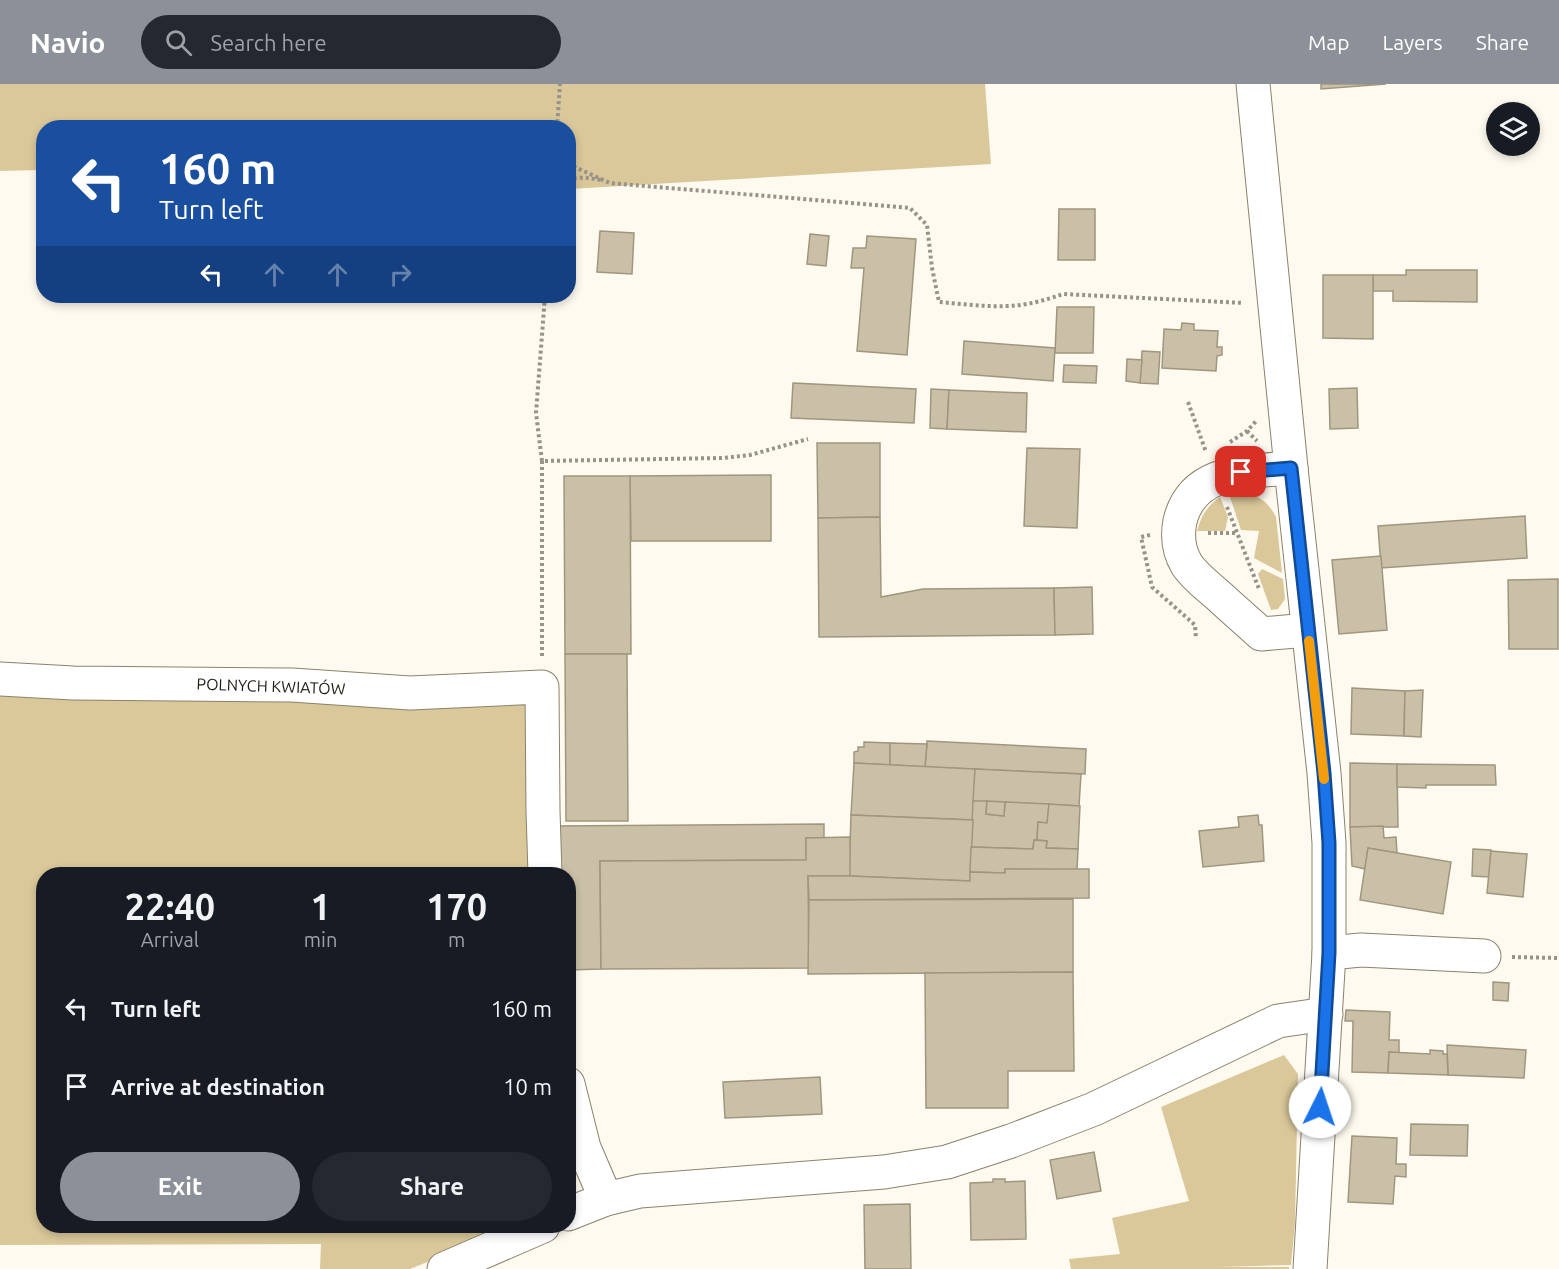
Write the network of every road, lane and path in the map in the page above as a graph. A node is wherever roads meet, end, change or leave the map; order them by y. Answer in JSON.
{"nodes":[{"id":1,"x":560,"y":84,"type":"edge"},
{"id":2,"x":1253,"y":84,"type":"edge"},
{"id":3,"x":557,"y":120,"type":"edge"},
{"id":4,"x":576,"y":168,"type":"edge"},
{"id":5,"x":576,"y":178,"type":"edge"},
{"id":6,"x":610,"y":183,"type":"junction"},
{"id":7,"x":544,"y":303,"type":"edge"},
{"id":8,"x":1275,"y":305,"type":"junction"},
{"id":9,"x":1260,"y":416,"type":"dead end"},
{"id":10,"x":808,"y":439,"type":"dead end"},
{"id":11,"x":1228,"y":444,"type":"dead end"},
{"id":12,"x":542,"y":461,"type":"junction"},
{"id":13,"x":1291,"y":468,"type":"junction"},
{"id":14,"x":1237,"y":533,"type":"dead end"},
{"id":15,"x":1178,"y":534,"type":"junction"},
{"id":16,"x":1308,"y":630,"type":"junction"},
{"id":17,"x":0,"y":679,"type":"edge"},
{"id":18,"x":542,"y":687,"type":"junction"},
{"id":19,"x":545,"y":867,"type":"edge"},
{"id":20,"x":1329,"y":953,"type":"junction"},
{"id":21,"x":1484,"y":956,"type":"joint"},
{"id":22,"x":1559,"y":958,"type":"edge"},
{"id":23,"x":1326,"y":1014,"type":"junction"},
{"id":24,"x":576,"y":1116,"type":"edge"},
{"id":25,"x":606,"y":1199,"type":"junction"},
{"id":26,"x":576,"y":1211,"type":"edge"},
{"id":27,"x":527,"y":1233,"type":"edge"},
{"id":28,"x":444,"y":1269,"type":"edge"},
{"id":29,"x":1310,"y":1269,"type":"edge"}],
"edges":[{"from":1,"to":3,"type":"path"},
{"from":2,"to":8,"type":"street"},
{"from":4,"to":6,"type":"path"},
{"from":5,"to":6,"type":"path"},
{"from":6,"to":8,"type":"path"},
{"from":7,"to":12,"type":"path"},
{"from":8,"to":13,"type":"street"},
{"from":9,"to":11,"type":"path"},
{"from":10,"to":12,"type":"path"},
{"from":12,"to":18,"type":"path"},
{"from":13,"to":15,"type":"street"},
{"from":13,"to":16,"type":"street"},
{"from":14,"to":15,"type":"path"},
{"from":15,"to":16,"type":"street"},
{"from":16,"to":20,"type":"street"},
{"from":17,"to":18,"type":"street","name":"POLNYCH KWIATÓW"},
{"from":18,"to":19,"type":"street"},
{"from":20,"to":21,"type":"street"},
{"from":20,"to":23,"type":"street"},
{"from":21,"to":22,"type":"path"},
{"from":23,"to":25,"type":"street"},
{"from":23,"to":29,"type":"street"},
{"from":24,"to":25,"type":"street"},
{"from":25,"to":26,"type":"street"},
{"from":27,"to":28,"type":"street"}]}
